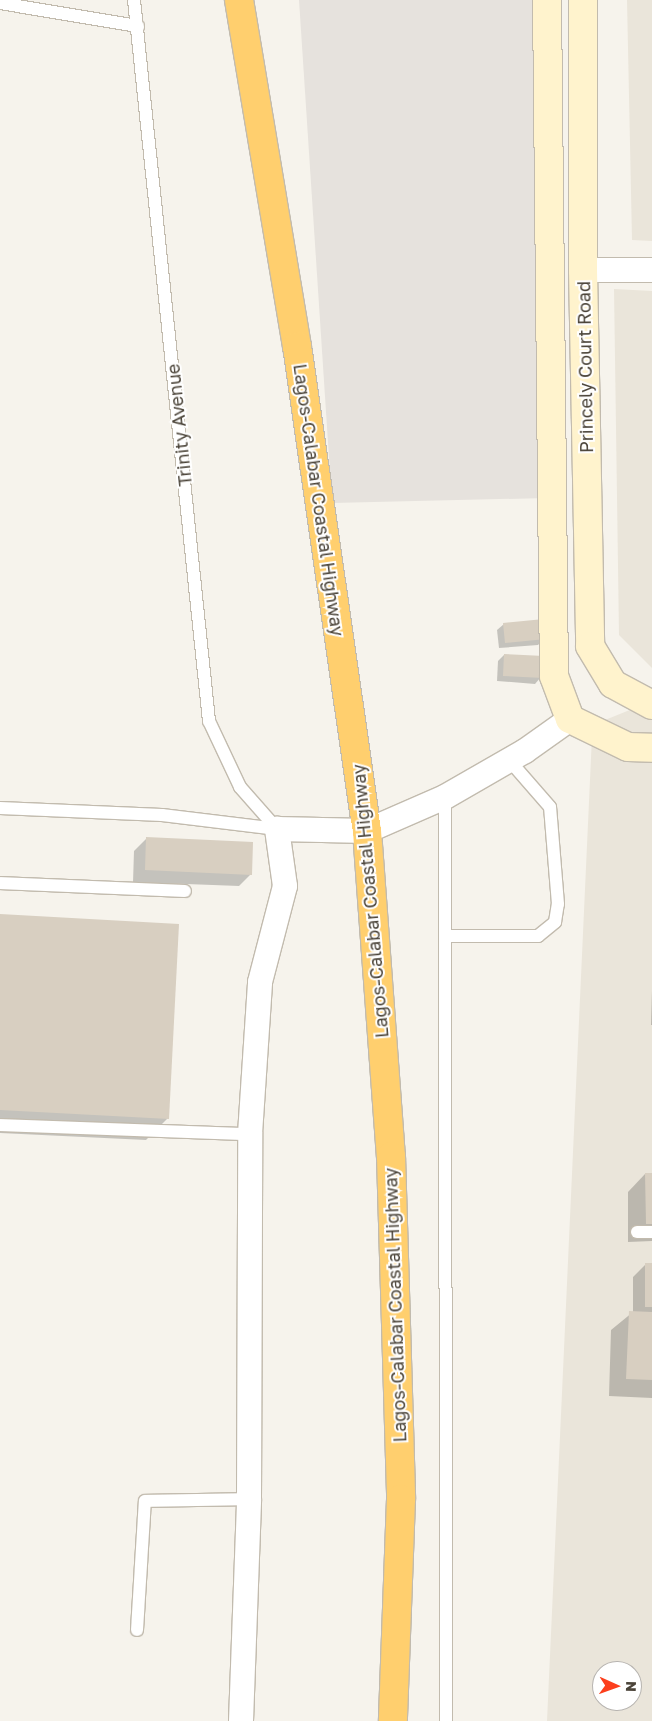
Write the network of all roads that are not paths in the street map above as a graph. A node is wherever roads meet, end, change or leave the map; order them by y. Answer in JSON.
{"nodes":[{"id":1,"x":134,"y":0,"type":"edge"},
{"id":2,"x":238,"y":0,"type":"edge"},
{"id":3,"x":547,"y":0,"type":"edge"},
{"id":4,"x":584,"y":0,"type":"edge"},
{"id":5,"x":0,"y":3,"type":"edge"},
{"id":6,"x":138,"y":26,"type":"junction"},
{"id":7,"x":582,"y":270,"type":"junction"},
{"id":8,"x":652,"y":270,"type":"edge"},
{"id":9,"x":652,"y":705,"type":"edge"},
{"id":10,"x":570,"y":719,"type":"junction"},
{"id":11,"x":652,"y":748,"type":"edge"},
{"id":12,"x":509,"y":760,"type":"junction"},
{"id":13,"x":445,"y":797,"type":"junction"},
{"id":14,"x":0,"y":808,"type":"edge"},
{"id":15,"x":277,"y":829,"type":"junction"},
{"id":16,"x":367,"y":831,"type":"junction"},
{"id":17,"x":0,"y":883,"type":"edge"},
{"id":18,"x":185,"y":891,"type":"dead end"},
{"id":19,"x":447,"y":936,"type":"junction"},
{"id":20,"x":0,"y":1125,"type":"edge"},
{"id":21,"x":250,"y":1134,"type":"junction"},
{"id":22,"x":637,"y":1232,"type":"dead end"},
{"id":23,"x":652,"y":1232,"type":"edge"},
{"id":24,"x":249,"y":1499,"type":"junction"},
{"id":25,"x":137,"y":1630,"type":"dead end"},
{"id":26,"x":241,"y":1721,"type":"edge"},
{"id":27,"x":393,"y":1721,"type":"edge"},
{"id":28,"x":446,"y":1721,"type":"edge"}],
"edges":[{"from":1,"to":6,"type":"lane","name":"Trinity Avenue"},
{"from":2,"to":16,"type":"highway","name":"Lagos-Calabar Coastal Highway"},
{"from":3,"to":10,"type":"street"},
{"from":4,"to":7,"type":"street","name":"Princely Court Road"},
{"from":5,"to":6,"type":"lane"},
{"from":6,"to":15,"type":"lane","name":"Trinity Avenue"},
{"from":7,"to":8,"type":"street"},
{"from":7,"to":9,"type":"street","name":"Princely Court Road"},
{"from":10,"to":11,"type":"street"},
{"from":10,"to":12,"type":"street"},
{"from":12,"to":13,"type":"street"},
{"from":12,"to":19,"type":"lane"},
{"from":13,"to":16,"type":"street"},
{"from":13,"to":19,"type":"lane"},
{"from":14,"to":15,"type":"lane"},
{"from":15,"to":16,"type":"street"},
{"from":15,"to":21,"type":"street"},
{"from":16,"to":27,"type":"highway","name":"Lagos-Calabar Coastal Highway"},
{"from":17,"to":18,"type":"lane"},
{"from":19,"to":28,"type":"lane"},
{"from":20,"to":21,"type":"lane"},
{"from":21,"to":24,"type":"street"},
{"from":22,"to":23,"type":"lane"},
{"from":24,"to":25,"type":"lane"},
{"from":24,"to":26,"type":"street"}]}
